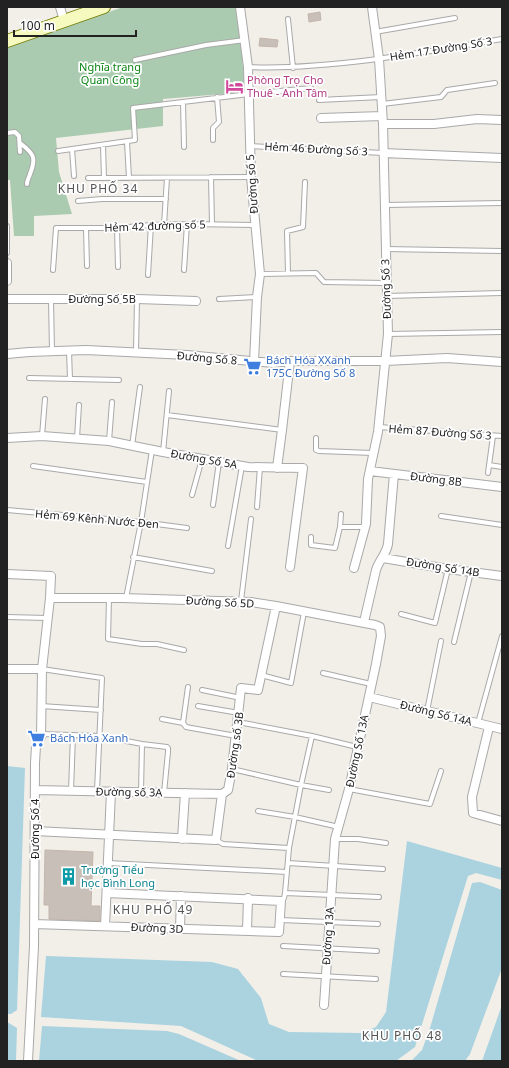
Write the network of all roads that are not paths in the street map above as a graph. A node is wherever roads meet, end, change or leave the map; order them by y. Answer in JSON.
{"nodes":[{"id":1,"x":60,"y":7,"type":"edge"},
{"id":2,"x":240,"y":7,"type":"edge"},
{"id":3,"x":372,"y":7,"type":"edge"},
{"id":4,"x":99,"y":8,"type":"edge"},
{"id":5,"x":455,"y":18,"type":"dead end"},
{"id":6,"x":288,"y":19,"type":"dead end"},
{"id":7,"x":64,"y":22,"type":"junction"},
{"id":8,"x":375,"y":32,"type":"junction"},
{"id":9,"x":502,"y":39,"type":"edge"},
{"id":10,"x":245,"y":40,"type":"junction"},
{"id":11,"x":7,"y":42,"type":"edge"},
{"id":12,"x":379,"y":59,"type":"junction"},
{"id":13,"x":135,"y":60,"type":"dead end"},
{"id":14,"x":248,"y":67,"type":"junction"},
{"id":15,"x":293,"y":68,"type":"junction"},
{"id":16,"x":495,"y":83,"type":"dead end"},
{"id":17,"x":311,"y":88,"type":"dead end"},
{"id":18,"x":249,"y":94,"type":"junction"},
{"id":19,"x":217,"y":97,"type":"junction"},
{"id":20,"x":319,"y":100,"type":"dead end"},
{"id":21,"x":381,"y":100,"type":"junction"},
{"id":22,"x":183,"y":102,"type":"junction"},
{"id":23,"x":322,"y":118,"type":"dead end"},
{"id":24,"x":383,"y":120,"type":"junction"},
{"id":25,"x":502,"y":120,"type":"edge"},
{"id":26,"x":7,"y":133,"type":"edge"},
{"id":27,"x":213,"y":140,"type":"dead end"},
{"id":28,"x":127,"y":142,"type":"junction"},
{"id":29,"x":20,"y":143,"type":"junction"},
{"id":30,"x":103,"y":145,"type":"junction"},
{"id":31,"x":250,"y":146,"type":"junction"},
{"id":32,"x":184,"y":147,"type":"dead end"},
{"id":33,"x":72,"y":149,"type":"junction"},
{"id":34,"x":58,"y":151,"type":"dead end"},
{"id":35,"x":20,"y":152,"type":"dead end"},
{"id":36,"x":383,"y":152,"type":"junction"},
{"id":37,"x":502,"y":158,"type":"edge"},
{"id":38,"x":74,"y":176,"type":"dead end"},
{"id":39,"x":251,"y":176,"type":"junction"},
{"id":40,"x":211,"y":177,"type":"junction"},
{"id":41,"x":88,"y":178,"type":"dead end"},
{"id":42,"x":104,"y":178,"type":"junction"},
{"id":43,"x":129,"y":178,"type":"junction"},
{"id":44,"x":167,"y":178,"type":"junction"},
{"id":45,"x":305,"y":182,"type":"dead end"},
{"id":46,"x":27,"y":184,"type":"dead end"},
{"id":47,"x":166,"y":200,"type":"junction"},
{"id":48,"x":78,"y":201,"type":"dead end"},
{"id":49,"x":502,"y":203,"type":"edge"},
{"id":50,"x":385,"y":205,"type":"junction"},
{"id":51,"x":187,"y":224,"type":"junction"},
{"id":52,"x":212,"y":224,"type":"junction"},
{"id":53,"x":151,"y":225,"type":"junction"},
{"id":54,"x":164,"y":225,"type":"junction"},
{"id":55,"x":255,"y":225,"type":"junction"},
{"id":56,"x":7,"y":226,"type":"edge"},
{"id":57,"x":86,"y":228,"type":"junction"},
{"id":58,"x":117,"y":228,"type":"junction"},
{"id":59,"x":385,"y":249,"type":"junction"},
{"id":60,"x":502,"y":251,"type":"edge"},
{"id":61,"x":7,"y":253,"type":"edge"},
{"id":62,"x":7,"y":263,"type":"edge"},
{"id":63,"x":87,"y":266,"type":"dead end"},
{"id":64,"x":118,"y":267,"type":"dead end"},
{"id":65,"x":53,"y":270,"type":"dead end"},
{"id":66,"x":184,"y":270,"type":"dead end"},
{"id":67,"x":288,"y":273,"type":"junction"},
{"id":68,"x":260,"y":274,"type":"junction"},
{"id":69,"x":148,"y":275,"type":"dead end"},
{"id":70,"x":7,"y":281,"type":"edge"},
{"id":71,"x":386,"y":283,"type":"junction"},
{"id":72,"x":502,"y":293,"type":"edge"},
{"id":73,"x":386,"y":296,"type":"junction"},
{"id":74,"x":257,"y":297,"type":"junction"},
{"id":75,"x":7,"y":299,"type":"edge"},
{"id":76,"x":51,"y":299,"type":"junction"},
{"id":77,"x":137,"y":299,"type":"junction"},
{"id":78,"x":219,"y":299,"type":"dead end"},
{"id":79,"x":196,"y":300,"type":"dead end"},
{"id":80,"x":502,"y":332,"type":"edge"},
{"id":81,"x":388,"y":334,"type":"junction"},
{"id":82,"x":52,"y":351,"type":"junction"},
{"id":83,"x":69,"y":351,"type":"junction"},
{"id":84,"x":136,"y":353,"type":"junction"},
{"id":85,"x":7,"y":354,"type":"edge"},
{"id":86,"x":290,"y":361,"type":"junction"},
{"id":87,"x":385,"y":361,"type":"junction"},
{"id":88,"x":254,"y":362,"type":"junction"},
{"id":89,"x":502,"y":362,"type":"edge"},
{"id":90,"x":29,"y":378,"type":"dead end"},
{"id":91,"x":70,"y":379,"type":"junction"},
{"id":92,"x":119,"y":380,"type":"dead end"},
{"id":93,"x":140,"y":387,"type":"dead end"},
{"id":94,"x":169,"y":391,"type":"dead end"},
{"id":95,"x":45,"y":399,"type":"dead end"},
{"id":96,"x":112,"y":402,"type":"dead end"},
{"id":97,"x":79,"y":405,"type":"dead end"},
{"id":98,"x":167,"y":414,"type":"junction"},
{"id":99,"x":379,"y":427,"type":"junction"},
{"id":100,"x":282,"y":430,"type":"junction"},
{"id":101,"x":42,"y":436,"type":"junction"},
{"id":102,"x":493,"y":436,"type":"junction"},
{"id":103,"x":502,"y":436,"type":"edge"},
{"id":104,"x":7,"y":438,"type":"edge"},
{"id":105,"x":77,"y":438,"type":"junction"},
{"id":106,"x":316,"y":438,"type":"dead end"},
{"id":107,"x":109,"y":441,"type":"junction"},
{"id":108,"x":132,"y":446,"type":"junction"},
{"id":109,"x":152,"y":450,"type":"junction"},
{"id":110,"x":163,"y":452,"type":"junction"},
{"id":111,"x":374,"y":453,"type":"junction"},
{"id":112,"x":202,"y":459,"type":"junction"},
{"id":113,"x":219,"y":462,"type":"junction"},
{"id":114,"x":489,"y":465,"type":"junction"},
{"id":115,"x":33,"y":466,"type":"dead end"},
{"id":116,"x":242,"y":466,"type":"junction"},
{"id":117,"x":260,"y":467,"type":"junction"},
{"id":118,"x":502,"y":467,"type":"edge"},
{"id":119,"x":276,"y":468,"type":"junction"},
{"id":120,"x":370,"y":471,"type":"junction"},
{"id":121,"x":394,"y":474,"type":"junction"},
{"id":122,"x":488,"y":474,"type":"dead end"},
{"id":123,"x":147,"y":482,"type":"junction"},
{"id":124,"x":502,"y":487,"type":"edge"},
{"id":125,"x":192,"y":495,"type":"dead end"},
{"id":126,"x":213,"y":505,"type":"dead end"},
{"id":127,"x":257,"y":507,"type":"dead end"},
{"id":128,"x":7,"y":510,"type":"edge"},
{"id":129,"x":341,"y":514,"type":"dead end"},
{"id":130,"x":441,"y":516,"type":"dead end"},
{"id":131,"x":251,"y":519,"type":"dead end"},
{"id":132,"x":141,"y":522,"type":"junction"},
{"id":133,"x":502,"y":525,"type":"edge"},
{"id":134,"x":340,"y":527,"type":"junction"},
{"id":135,"x":365,"y":527,"type":"junction"},
{"id":136,"x":187,"y":528,"type":"dead end"},
{"id":137,"x":311,"y":538,"type":"dead end"},
{"id":138,"x":228,"y":546,"type":"dead end"},
{"id":139,"x":133,"y":557,"type":"junction"},
{"id":140,"x":383,"y":558,"type":"junction"},
{"id":141,"x":290,"y":567,"type":"dead end"},
{"id":142,"x":354,"y":568,"type":"dead end"},
{"id":143,"x":448,"y":569,"type":"junction"},
{"id":144,"x":212,"y":571,"type":"dead end"},
{"id":145,"x":472,"y":572,"type":"junction"},
{"id":146,"x":7,"y":574,"type":"edge"},
{"id":147,"x":502,"y":576,"type":"edge"},
{"id":148,"x":50,"y":598,"type":"junction"},
{"id":149,"x":109,"y":598,"type":"junction"},
{"id":150,"x":126,"y":598,"type":"junction"},
{"id":151,"x":241,"y":602,"type":"junction"},
{"id":152,"x":276,"y":606,"type":"junction"},
{"id":153,"x":304,"y":611,"type":"junction"},
{"id":154,"x":401,"y":614,"type":"dead end"},
{"id":155,"x":7,"y":617,"type":"edge"},
{"id":156,"x":47,"y":618,"type":"junction"},
{"id":157,"x":364,"y":622,"type":"junction"},
{"id":158,"x":381,"y":636,"type":"joint"},
{"id":159,"x":502,"y":636,"type":"edge"},
{"id":160,"x":441,"y":641,"type":"dead end"},
{"id":161,"x":454,"y":642,"type":"dead end"},
{"id":162,"x":184,"y":650,"type":"dead end"},
{"id":163,"x":7,"y":669,"type":"edge"},
{"id":164,"x":42,"y":669,"type":"junction"},
{"id":165,"x":323,"y":673,"type":"dead end"},
{"id":166,"x":262,"y":675,"type":"junction"},
{"id":167,"x":372,"y":684,"type":"junction"},
{"id":168,"x":188,"y":687,"type":"dead end"},
{"id":169,"x":202,"y":690,"type":"dead end"},
{"id":170,"x":369,"y":696,"type":"junction"},
{"id":171,"x":240,"y":698,"type":"junction"},
{"id":172,"x":41,"y":706,"type":"junction"},
{"id":173,"x":198,"y":706,"type":"dead end"},
{"id":174,"x":101,"y":710,"type":"junction"},
{"id":175,"x":427,"y":711,"type":"junction"},
{"id":176,"x":239,"y":713,"type":"junction"},
{"id":177,"x":162,"y":719,"type":"dead end"},
{"id":178,"x":238,"y":722,"type":"junction"},
{"id":179,"x":184,"y":723,"type":"junction"},
{"id":180,"x":478,"y":724,"type":"junction"},
{"id":181,"x":489,"y":727,"type":"junction"},
{"id":182,"x":502,"y":729,"type":"edge"},
{"id":183,"x":41,"y":734,"type":"junction"},
{"id":184,"x":73,"y":735,"type":"junction"},
{"id":185,"x":100,"y":736,"type":"junction"},
{"id":186,"x":236,"y":736,"type":"junction"},
{"id":187,"x":312,"y":736,"type":"junction"},
{"id":188,"x":142,"y":744,"type":"junction"},
{"id":189,"x":358,"y":747,"type":"junction"},
{"id":190,"x":232,"y":769,"type":"junction"},
{"id":191,"x":441,"y":771,"type":"dead end"},
{"id":192,"x":301,"y":785,"type":"junction"},
{"id":193,"x":349,"y":789,"type":"junction"},
{"id":194,"x":35,"y":790,"type":"junction"},
{"id":195,"x":329,"y":790,"type":"dead end"},
{"id":196,"x":72,"y":791,"type":"junction"},
{"id":197,"x":97,"y":791,"type":"junction"},
{"id":198,"x":111,"y":792,"type":"junction"},
{"id":199,"x":141,"y":792,"type":"junction"},
{"id":200,"x":164,"y":793,"type":"junction"},
{"id":201,"x":185,"y":793,"type":"junction"},
{"id":202,"x":222,"y":794,"type":"junction"},
{"id":203,"x":258,"y":811,"type":"dead end"},
{"id":204,"x":295,"y":817,"type":"junction"},
{"id":205,"x":502,"y":821,"type":"edge"},
{"id":206,"x":339,"y":827,"type":"junction"},
{"id":207,"x":35,"y":831,"type":"junction"},
{"id":208,"x":109,"y":834,"type":"junction"},
{"id":209,"x":182,"y":839,"type":"junction"},
{"id":210,"x":335,"y":839,"type":"junction"},
{"id":211,"x":216,"y":840,"type":"junction"},
{"id":212,"x":386,"y":843,"type":"dead end"},
{"id":213,"x":289,"y":848,"type":"junction"},
{"id":214,"x":108,"y":863,"type":"junction"},
{"id":215,"x":288,"y":863,"type":"junction"},
{"id":216,"x":333,"y":866,"type":"junction"},
{"id":217,"x":383,"y":868,"type":"dead end"},
{"id":218,"x":287,"y":872,"type":"junction"},
{"id":219,"x":107,"y":893,"type":"junction"},
{"id":220,"x":285,"y":893,"type":"junction"},
{"id":221,"x":330,"y":894,"type":"junction"},
{"id":222,"x":180,"y":896,"type":"junction"},
{"id":223,"x":379,"y":897,"type":"dead end"},
{"id":224,"x":248,"y":898,"type":"junction"},
{"id":225,"x":281,"y":900,"type":"junction"},
{"id":226,"x":280,"y":920,"type":"junction"},
{"id":227,"x":329,"y":922,"type":"junction"},
{"id":228,"x":34,"y":924,"type":"junction"},
{"id":229,"x":378,"y":924,"type":"dead end"},
{"id":230,"x":105,"y":926,"type":"junction"},
{"id":231,"x":180,"y":929,"type":"junction"},
{"id":232,"x":247,"y":930,"type":"junction"},
{"id":233,"x":283,"y":946,"type":"dead end"},
{"id":234,"x":327,"y":948,"type":"junction"},
{"id":235,"x":377,"y":951,"type":"dead end"},
{"id":236,"x":283,"y":974,"type":"dead end"},
{"id":237,"x":325,"y":976,"type":"junction"},
{"id":238,"x":376,"y":979,"type":"dead end"},
{"id":239,"x":324,"y":1005,"type":"dead end"},
{"id":240,"x":28,"y":1061,"type":"edge"}],
"edges":[{"from":1,"to":7,"type":"street"},
{"from":2,"to":10,"type":"street","name":"Đường số 5"},
{"from":3,"to":8,"type":"street","name":"Đường Số 3"},
{"from":4,"to":7,"type":"main road"},
{"from":5,"to":8,"type":"lane"},
{"from":6,"to":15,"type":"lane"},
{"from":7,"to":11,"type":"main road"},
{"from":8,"to":12,"type":"street","name":"Đường Số 3"},
{"from":9,"to":12,"type":"lane","name":"Hẻm 17 Đường Số 3"},
{"from":10,"to":13,"type":"lane"},
{"from":10,"to":14,"type":"street","name":"Đường số 5"},
{"from":12,"to":15,"type":"lane","name":"Hẻm 17 Đường Số 3"},
{"from":12,"to":21,"type":"street","name":"Đường Số 3"},
{"from":14,"to":15,"type":"lane","name":"Hẻm 17 Đường Số 3"},
{"from":14,"to":18,"type":"street","name":"Đường số 5"},
{"from":16,"to":21,"type":"lane"},
{"from":17,"to":18,"type":"lane"},
{"from":18,"to":19,"type":"lane"},
{"from":18,"to":31,"type":"street","name":"Đường số 5"},
{"from":19,"to":22,"type":"lane"},
{"from":19,"to":27,"type":"lane"},
{"from":20,"to":21,"type":"lane"},
{"from":21,"to":24,"type":"street","name":"Đường Số 3"},
{"from":22,"to":28,"type":"lane"},
{"from":22,"to":32,"type":"lane"},
{"from":23,"to":24,"type":"street"},
{"from":24,"to":25,"type":"street"},
{"from":24,"to":36,"type":"street","name":"Đường Số 3"},
{"from":26,"to":29,"type":"lane"},
{"from":28,"to":30,"type":"lane"},
{"from":28,"to":43,"type":"lane"},
{"from":29,"to":35,"type":"lane"},
{"from":29,"to":46,"type":"lane"},
{"from":30,"to":33,"type":"lane"},
{"from":30,"to":42,"type":"lane"},
{"from":31,"to":36,"type":"lane","name":"Hẻm 46 Đường Số 3"},
{"from":31,"to":39,"type":"street","name":"Đường số 5"},
{"from":33,"to":34,"type":"lane"},
{"from":33,"to":38,"type":"lane"},
{"from":36,"to":37,"type":"street"},
{"from":36,"to":50,"type":"street","name":"Đường Số 3"},
{"from":39,"to":40,"type":"lane"},
{"from":39,"to":55,"type":"street","name":"Đường số 5"},
{"from":40,"to":44,"type":"lane"},
{"from":40,"to":52,"type":"lane"},
{"from":41,"to":42,"type":"lane"},
{"from":42,"to":43,"type":"lane"},
{"from":43,"to":44,"type":"lane"},
{"from":44,"to":47,"type":"lane"},
{"from":45,"to":67,"type":"lane"},
{"from":47,"to":48,"type":"lane"},
{"from":47,"to":54,"type":"lane"},
{"from":49,"to":50,"type":"lane"},
{"from":50,"to":59,"type":"street","name":"Đường Số 3"},
{"from":51,"to":52,"type":"lane","name":"Hẻm 42 đường số 5"},
{"from":51,"to":54,"type":"lane","name":"Hẻm 42 đường số 5"},
{"from":51,"to":66,"type":"lane"},
{"from":52,"to":55,"type":"lane","name":"Hẻm 42 đường số 5"},
{"from":53,"to":54,"type":"lane","name":"Hẻm 42 đường số 5"},
{"from":53,"to":58,"type":"lane","name":"Hẻm 42 đường số 5"},
{"from":53,"to":69,"type":"lane"},
{"from":55,"to":68,"type":"street","name":"Đường số 5"},
{"from":56,"to":61,"type":"lane"},
{"from":57,"to":58,"type":"lane","name":"Hẻm 42 đường số 5"},
{"from":57,"to":63,"type":"lane"},
{"from":57,"to":65,"type":"lane","name":"Hẻm 42 đường số 5"},
{"from":58,"to":64,"type":"lane"},
{"from":59,"to":60,"type":"lane"},
{"from":59,"to":71,"type":"street","name":"Đường Số 3"},
{"from":62,"to":70,"type":"street"},
{"from":67,"to":68,"type":"lane"},
{"from":67,"to":71,"type":"lane"},
{"from":68,"to":74,"type":"street","name":"Đường số 5"},
{"from":71,"to":73,"type":"street","name":"Đường Số 3"},
{"from":72,"to":73,"type":"lane"},
{"from":73,"to":81,"type":"street","name":"Đường Số 3"},
{"from":74,"to":78,"type":"lane"},
{"from":74,"to":88,"type":"street","name":"Đường số 5"},
{"from":75,"to":76,"type":"street","name":"Đường Số 5B"},
{"from":76,"to":77,"type":"street","name":"Đường Số 5B"},
{"from":76,"to":82,"type":"lane"},
{"from":77,"to":79,"type":"street","name":"Đường Số 5B"},
{"from":77,"to":84,"type":"lane"},
{"from":80,"to":81,"type":"lane"},
{"from":81,"to":87,"type":"street","name":"Đường Số 3"},
{"from":82,"to":83,"type":"street","name":"Đường Số 8"},
{"from":82,"to":85,"type":"street","name":"Đường Số 8"},
{"from":83,"to":84,"type":"street","name":"Đường Số 8"},
{"from":83,"to":91,"type":"lane"},
{"from":84,"to":88,"type":"street","name":"Đường Số 8"},
{"from":86,"to":87,"type":"street","name":"Đường Số 8"},
{"from":86,"to":88,"type":"street","name":"Đường Số 8"},
{"from":86,"to":100,"type":"street"},
{"from":87,"to":89,"type":"street","name":"Đường Số 8"},
{"from":87,"to":99,"type":"street","name":"Đường Số 3"},
{"from":90,"to":91,"type":"lane"},
{"from":91,"to":92,"type":"lane"},
{"from":93,"to":108,"type":"lane"},
{"from":94,"to":98,"type":"lane"},
{"from":95,"to":101,"type":"lane"},
{"from":96,"to":107,"type":"lane"},
{"from":97,"to":105,"type":"lane"},
{"from":98,"to":100,"type":"lane"},
{"from":98,"to":110,"type":"lane"},
{"from":99,"to":102,"type":"lane","name":"Hẻm 87 Đường Số 3"},
{"from":99,"to":111,"type":"street","name":"Đường Số 3"},
{"from":100,"to":119,"type":"street"},
{"from":101,"to":104,"type":"street","name":"Đường Số 5A"},
{"from":101,"to":105,"type":"street","name":"Đường Số 5A"},
{"from":102,"to":103,"type":"lane","name":"Hẻm 87 Đường Số 3"},
{"from":102,"to":114,"type":"lane"},
{"from":105,"to":107,"type":"street","name":"Đường Số 5A"},
{"from":106,"to":111,"type":"lane"},
{"from":107,"to":108,"type":"street","name":"Đường Số 5A"},
{"from":108,"to":109,"type":"street","name":"Đường Số 5A"},
{"from":109,"to":110,"type":"street","name":"Đường Số 5A"},
{"from":109,"to":123,"type":"lane"},
{"from":110,"to":112,"type":"street","name":"Đường Số 5A"},
{"from":111,"to":120,"type":"street","name":"Đường Số 3"},
{"from":112,"to":113,"type":"street","name":"Đường Số 5A"},
{"from":112,"to":125,"type":"lane"},
{"from":113,"to":116,"type":"street","name":"Đường Số 5A"},
{"from":113,"to":126,"type":"lane"},
{"from":114,"to":118,"type":"lane"},
{"from":114,"to":122,"type":"lane"},
{"from":115,"to":123,"type":"lane"},
{"from":116,"to":117,"type":"street","name":"Đường Số 5A"},
{"from":116,"to":138,"type":"lane"},
{"from":117,"to":119,"type":"street","name":"Đường Số 5A"},
{"from":117,"to":127,"type":"lane"},
{"from":119,"to":141,"type":"street","name":"Đường Số 5A"},
{"from":120,"to":121,"type":"street","name":"Đường 8B"},
{"from":120,"to":135,"type":"street","name":"Đường Số 3"},
{"from":121,"to":124,"type":"street","name":"Đường 8B"},
{"from":121,"to":140,"type":"street"},
{"from":123,"to":132,"type":"lane"},
{"from":128,"to":132,"type":"lane","name":"Hẻm 69 Kênh Nước Đen"},
{"from":129,"to":134,"type":"lane"},
{"from":130,"to":133,"type":"lane"},
{"from":131,"to":151,"type":"lane"},
{"from":132,"to":136,"type":"lane","name":"Hẻm 69 Kênh Nước Đen"},
{"from":132,"to":139,"type":"lane"},
{"from":134,"to":135,"type":"lane"},
{"from":134,"to":137,"type":"lane"},
{"from":135,"to":142,"type":"street","name":"Đường Số 3"},
{"from":139,"to":144,"type":"lane"},
{"from":139,"to":150,"type":"lane"},
{"from":140,"to":143,"type":"street","name":"Đường Số 14B"},
{"from":140,"to":157,"type":"street"},
{"from":143,"to":145,"type":"street","name":"Đường Số 14B"},
{"from":143,"to":154,"type":"lane"},
{"from":145,"to":147,"type":"street","name":"Đường Số 14B"},
{"from":145,"to":161,"type":"lane"},
{"from":146,"to":148,"type":"street"},
{"from":148,"to":149,"type":"street","name":"Đường Số 5D"},
{"from":148,"to":156,"type":"street","name":"Đường Số 4"},
{"from":149,"to":150,"type":"street","name":"Đường Số 5D"},
{"from":149,"to":162,"type":"lane"},
{"from":150,"to":151,"type":"street","name":"Đường Số 5D"},
{"from":151,"to":152,"type":"street","name":"Đường Số 5D"},
{"from":152,"to":153,"type":"street","name":"Đường Số 5D"},
{"from":152,"to":166,"type":"street","name":"Đường số 3B"},
{"from":153,"to":157,"type":"street","name":"Đường Số 5D"},
{"from":153,"to":166,"type":"lane"},
{"from":155,"to":156,"type":"lane"},
{"from":156,"to":164,"type":"street","name":"Đường Số 4"},
{"from":157,"to":158,"type":"street","name":"Đường Số 5D"},
{"from":158,"to":167,"type":"street","name":"Đường Số 13A"},
{"from":159,"to":180,"type":"lane"},
{"from":160,"to":175,"type":"lane"},
{"from":163,"to":164,"type":"street"},
{"from":164,"to":172,"type":"street","name":"Đường Số 4"},
{"from":164,"to":174,"type":"lane"},
{"from":165,"to":167,"type":"lane"},
{"from":166,"to":171,"type":"street","name":"Đường số 3B"},
{"from":167,"to":170,"type":"street","name":"Đường Số 13A"},
{"from":168,"to":179,"type":"lane"},
{"from":169,"to":171,"type":"lane"},
{"from":170,"to":175,"type":"street","name":"Đường Số 14A"},
{"from":170,"to":189,"type":"street","name":"Đường Số 13A"},
{"from":171,"to":176,"type":"street","name":"Đường số 3B"},
{"from":172,"to":174,"type":"lane"},
{"from":172,"to":183,"type":"street","name":"Đường Số 4"},
{"from":173,"to":176,"type":"lane"},
{"from":174,"to":185,"type":"lane"},
{"from":175,"to":180,"type":"street","name":"Đường Số 14A"},
{"from":176,"to":178,"type":"street","name":"Đường số 3B"},
{"from":177,"to":179,"type":"lane"},
{"from":178,"to":186,"type":"street","name":"Đường số 3B"},
{"from":178,"to":187,"type":"lane"},
{"from":179,"to":186,"type":"lane"},
{"from":180,"to":181,"type":"street","name":"Đường Số 14A"},
{"from":181,"to":182,"type":"street","name":"Đường Số 14A"},
{"from":181,"to":205,"type":"street"},
{"from":183,"to":184,"type":"lane"},
{"from":183,"to":194,"type":"street","name":"Đường Số 4"},
{"from":184,"to":185,"type":"lane"},
{"from":184,"to":196,"type":"lane"},
{"from":185,"to":188,"type":"lane"},
{"from":185,"to":197,"type":"lane"},
{"from":186,"to":190,"type":"street","name":"Đường số 3B"},
{"from":187,"to":189,"type":"lane"},
{"from":187,"to":192,"type":"lane"},
{"from":188,"to":199,"type":"lane"},
{"from":188,"to":200,"type":"lane"},
{"from":189,"to":193,"type":"street","name":"Đường Số 13A"},
{"from":190,"to":192,"type":"lane"},
{"from":190,"to":202,"type":"street","name":"Đường số 3B"},
{"from":191,"to":193,"type":"lane"},
{"from":192,"to":195,"type":"lane"},
{"from":192,"to":204,"type":"lane"},
{"from":193,"to":206,"type":"street","name":"Đường Số 13A"},
{"from":194,"to":196,"type":"street","name":"Đường số 3A"},
{"from":194,"to":207,"type":"street","name":"Đường Số 4"},
{"from":196,"to":197,"type":"street","name":"Đường số 3A"},
{"from":197,"to":198,"type":"street","name":"Đường số 3A"},
{"from":198,"to":199,"type":"street","name":"Đường số 3A"},
{"from":198,"to":208,"type":"street"},
{"from":199,"to":200,"type":"street","name":"Đường số 3A"},
{"from":200,"to":201,"type":"street","name":"Đường số 3A"},
{"from":201,"to":202,"type":"street","name":"Đường số 3A"},
{"from":201,"to":209,"type":"street"},
{"from":202,"to":211,"type":"street","name":"Đường số 3B"},
{"from":203,"to":204,"type":"lane"},
{"from":204,"to":206,"type":"lane"},
{"from":204,"to":213,"type":"lane"},
{"from":206,"to":210,"type":"street","name":"Đường Số 13A"},
{"from":207,"to":208,"type":"street"},
{"from":207,"to":228,"type":"street","name":"Đường Số 4"},
{"from":208,"to":209,"type":"street"},
{"from":208,"to":214,"type":"street"},
{"from":209,"to":211,"type":"street"},
{"from":210,"to":212,"type":"lane"},
{"from":210,"to":216,"type":"street","name":"Đường Số 13A"},
{"from":211,"to":213,"type":"lane"},
{"from":213,"to":215,"type":"lane"},
{"from":214,"to":218,"type":"lane"},
{"from":214,"to":219,"type":"street"},
{"from":215,"to":216,"type":"lane"},
{"from":215,"to":218,"type":"lane"},
{"from":216,"to":217,"type":"lane"},
{"from":216,"to":221,"type":"street","name":"Đường 13A"},
{"from":218,"to":220,"type":"lane"},
{"from":219,"to":222,"type":"street"},
{"from":219,"to":230,"type":"street"},
{"from":220,"to":221,"type":"lane"},
{"from":220,"to":225,"type":"lane"},
{"from":221,"to":223,"type":"lane"},
{"from":221,"to":227,"type":"street","name":"Đường 13A"},
{"from":222,"to":224,"type":"street"},
{"from":222,"to":231,"type":"street"},
{"from":224,"to":225,"type":"street"},
{"from":224,"to":232,"type":"street"},
{"from":225,"to":226,"type":"street"},
{"from":226,"to":227,"type":"lane"},
{"from":226,"to":232,"type":"street","name":"Đường 3D"},
{"from":227,"to":229,"type":"lane"},
{"from":227,"to":234,"type":"street","name":"Đường 13A"},
{"from":228,"to":230,"type":"street","name":"Đường 3D"},
{"from":228,"to":240,"type":"street","name":"Đường Số 4"},
{"from":230,"to":231,"type":"street","name":"Đường 3D"},
{"from":231,"to":232,"type":"street","name":"Đường 3D"},
{"from":233,"to":234,"type":"lane"},
{"from":234,"to":235,"type":"lane"},
{"from":234,"to":237,"type":"street","name":"Đường 13A"},
{"from":236,"to":237,"type":"lane"},
{"from":237,"to":238,"type":"lane"},
{"from":237,"to":239,"type":"street","name":"Đường 13A"}]}
